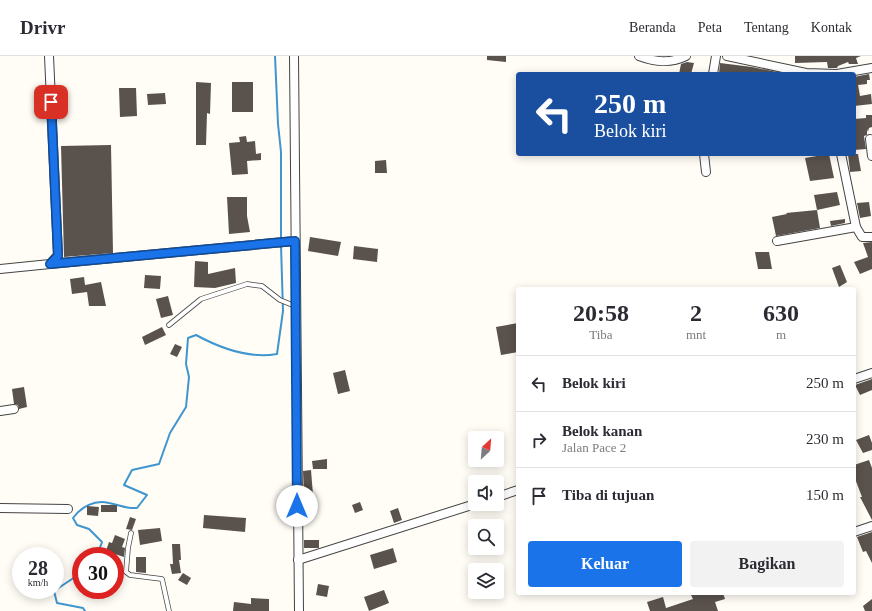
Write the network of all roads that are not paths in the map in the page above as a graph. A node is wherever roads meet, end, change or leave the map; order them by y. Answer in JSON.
{"nodes":[{"id":1,"x":49,"y":56,"type":"edge"},
{"id":2,"x":294,"y":56,"type":"edge"},
{"id":3,"x":639,"y":56,"type":"edge"},
{"id":4,"x":686,"y":56,"type":"edge"},
{"id":5,"x":716,"y":56,"type":"edge"},
{"id":6,"x":727,"y":56,"type":"edge"},
{"id":7,"x":872,"y":68,"type":"edge"},
{"id":8,"x":713,"y":72,"type":"edge"},
{"id":9,"x":801,"y":72,"type":"edge"},
{"id":10,"x":849,"y":72,"type":"edge"},
{"id":11,"x":870,"y":139,"type":"dead end"},
{"id":12,"x":704,"y":156,"type":"edge"},
{"id":13,"x":841,"y":156,"type":"edge"},
{"id":14,"x":872,"y":156,"type":"edge"},
{"id":15,"x":706,"y":172,"type":"dead end"},
{"id":16,"x":856,"y":227,"type":"junction"},
{"id":17,"x":872,"y":238,"type":"edge"},
{"id":18,"x":295,"y":241,"type":"junction"},
{"id":19,"x":777,"y":241,"type":"dead end"},
{"id":20,"x":50,"y":264,"type":"junction"},
{"id":21,"x":0,"y":269,"type":"edge"},
{"id":22,"x":296,"y":306,"type":"junction"},
{"id":23,"x":169,"y":325,"type":"dead end"},
{"id":24,"x":872,"y":373,"type":"edge"},
{"id":25,"x":856,"y":378,"type":"edge"},
{"id":26,"x":14,"y":409,"type":"dead end"},
{"id":27,"x":0,"y":411,"type":"edge"},
{"id":28,"x":516,"y":491,"type":"edge"},
{"id":29,"x":504,"y":495,"type":"edge"},
{"id":30,"x":468,"y":506,"type":"edge"},
{"id":31,"x":0,"y":508,"type":"edge"},
{"id":32,"x":68,"y":509,"type":"dead end"},
{"id":33,"x":872,"y":526,"type":"edge"},
{"id":34,"x":856,"y":531,"type":"edge"},
{"id":35,"x":131,"y":533,"type":"dead end"},
{"id":36,"x":298,"y":560,"type":"junction"},
{"id":37,"x":168,"y":611,"type":"edge"},
{"id":38,"x":299,"y":611,"type":"edge"}],
"edges":[{"from":1,"to":20,"type":"street"},
{"from":2,"to":18,"type":"street"},
{"from":3,"to":4,"type":"street"},
{"from":5,"to":8,"type":"street"},
{"from":6,"to":9,"type":"street"},
{"from":7,"to":10,"type":"street"},
{"from":11,"to":14,"type":"street"},
{"from":12,"to":15,"type":"street"},
{"from":13,"to":16,"type":"street"},
{"from":16,"to":17,"type":"street"},
{"from":16,"to":19,"type":"street"},
{"from":18,"to":20,"type":"street"},
{"from":18,"to":22,"type":"street"},
{"from":20,"to":21,"type":"street"},
{"from":22,"to":23,"type":"lane"},
{"from":22,"to":36,"type":"street"},
{"from":24,"to":25,"type":"street"},
{"from":26,"to":27,"type":"street"},
{"from":28,"to":29,"type":"street"},
{"from":30,"to":36,"type":"street"},
{"from":31,"to":32,"type":"street"},
{"from":33,"to":34,"type":"street"},
{"from":35,"to":37,"type":"lane"},
{"from":36,"to":38,"type":"street"}]}
